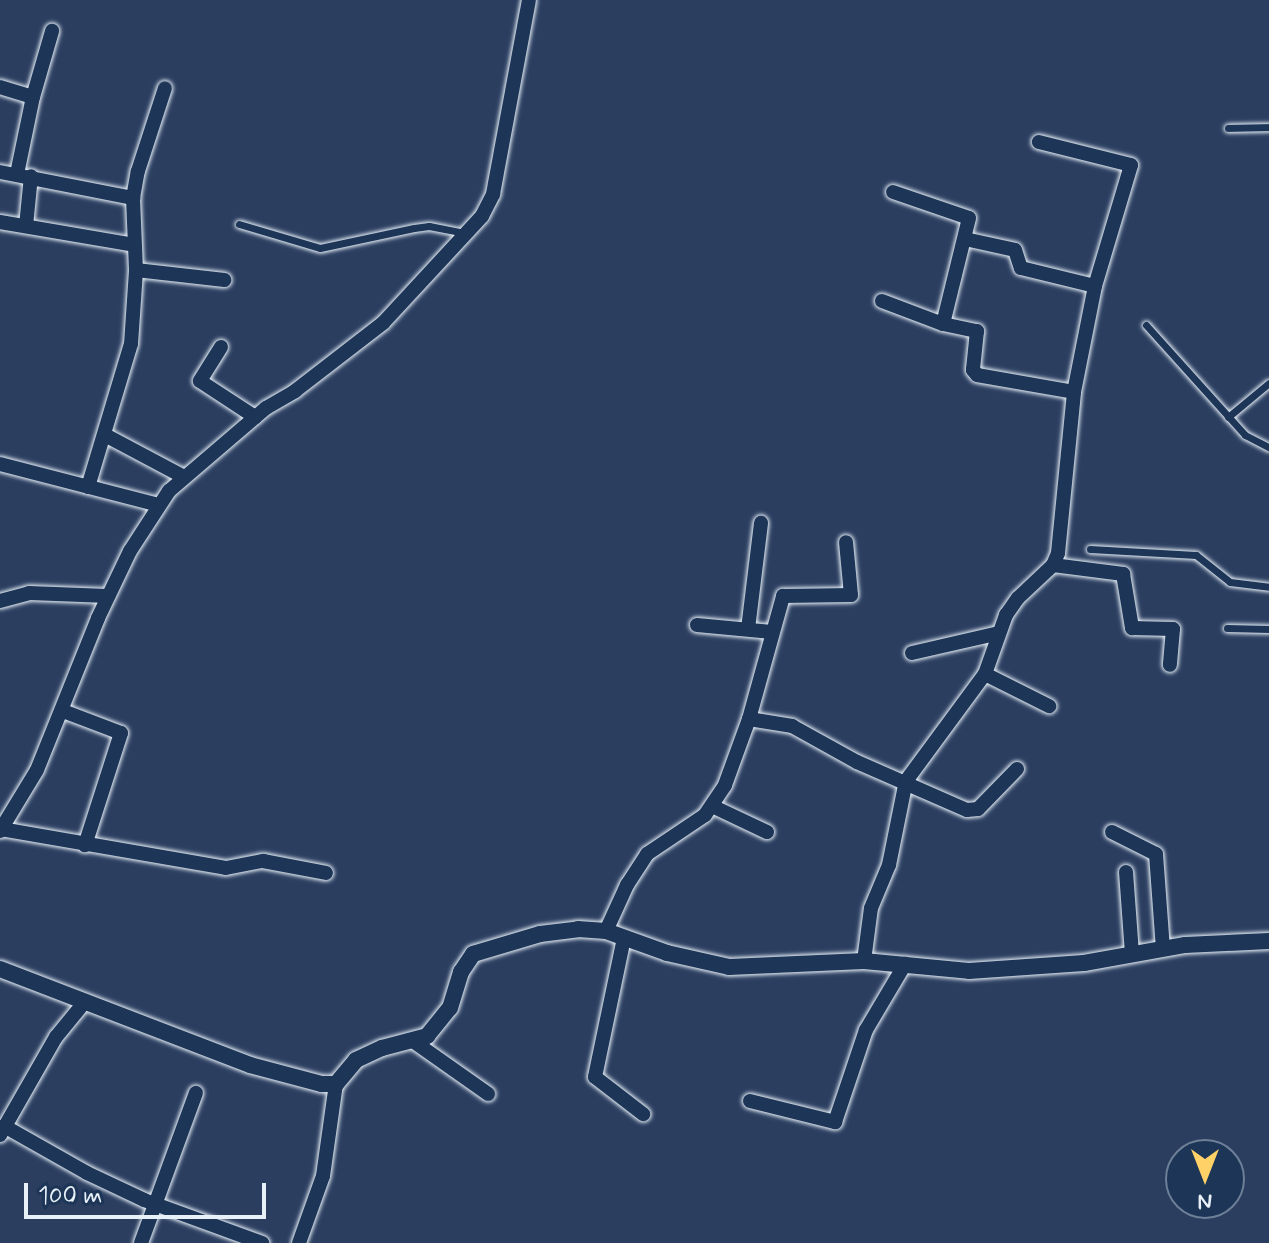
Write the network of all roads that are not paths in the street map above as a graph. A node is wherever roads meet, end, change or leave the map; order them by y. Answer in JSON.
{"nodes":[{"id":1,"x":529,"y":0,"type":"edge"},
{"id":2,"x":52,"y":31,"type":"dead end"},
{"id":3,"x":0,"y":87,"type":"edge"},
{"id":4,"x":165,"y":88,"type":"dead end"},
{"id":5,"x":33,"y":97,"type":"junction"},
{"id":6,"x":1269,"y":127,"type":"edge"},
{"id":7,"x":1228,"y":128,"type":"dead end"},
{"id":8,"x":1039,"y":142,"type":"dead end"},
{"id":9,"x":0,"y":172,"type":"edge"},
{"id":10,"x":24,"y":175,"type":"junction"},
{"id":11,"x":893,"y":192,"type":"dead end"},
{"id":12,"x":133,"y":198,"type":"junction"},
{"id":13,"x":0,"y":222,"type":"edge"},
{"id":14,"x":239,"y":224,"type":"dead end"},
{"id":15,"x":26,"y":226,"type":"junction"},
{"id":16,"x":466,"y":233,"type":"junction"},
{"id":17,"x":965,"y":239,"type":"junction"},
{"id":18,"x":134,"y":245,"type":"junction"},
{"id":19,"x":136,"y":270,"type":"junction"},
{"id":20,"x":224,"y":280,"type":"dead end"},
{"id":21,"x":1095,"y":286,"type":"junction"},
{"id":22,"x":882,"y":301,"type":"dead end"},
{"id":23,"x":943,"y":324,"type":"junction"},
{"id":24,"x":1146,"y":325,"type":"dead end"},
{"id":25,"x":221,"y":347,"type":"dead end"},
{"id":26,"x":1269,"y":383,"type":"edge"},
{"id":27,"x":1074,"y":392,"type":"junction"},
{"id":28,"x":255,"y":417,"type":"junction"},
{"id":29,"x":1228,"y":417,"type":"junction"},
{"id":30,"x":105,"y":435,"type":"junction"},
{"id":31,"x":1269,"y":447,"type":"edge"},
{"id":32,"x":0,"y":464,"type":"edge"},
{"id":33,"x":184,"y":477,"type":"junction"},
{"id":34,"x":88,"y":487,"type":"junction"},
{"id":35,"x":159,"y":505,"type":"junction"},
{"id":36,"x":761,"y":523,"type":"dead end"},
{"id":37,"x":846,"y":542,"type":"dead end"},
{"id":38,"x":1090,"y":549,"type":"dead end"},
{"id":39,"x":1053,"y":565,"type":"junction"},
{"id":40,"x":1269,"y":587,"type":"edge"},
{"id":41,"x":108,"y":596,"type":"junction"},
{"id":42,"x":0,"y":601,"type":"edge"},
{"id":43,"x":697,"y":625,"type":"dead end"},
{"id":44,"x":1227,"y":628,"type":"dead end"},
{"id":45,"x":748,"y":629,"type":"junction"},
{"id":46,"x":1269,"y":629,"type":"edge"},
{"id":47,"x":772,"y":632,"type":"junction"},
{"id":48,"x":999,"y":633,"type":"junction"},
{"id":49,"x":912,"y":653,"type":"dead end"},
{"id":50,"x":1170,"y":665,"type":"dead end"},
{"id":51,"x":985,"y":674,"type":"junction"},
{"id":52,"x":1049,"y":706,"type":"dead end"},
{"id":53,"x":63,"y":711,"type":"junction"},
{"id":54,"x":749,"y":719,"type":"junction"},
{"id":55,"x":1017,"y":769,"type":"dead end"},
{"id":56,"x":906,"y":781,"type":"junction"},
{"id":57,"x":712,"y":806,"type":"junction"},
{"id":58,"x":1,"y":830,"type":"edge"},
{"id":59,"x":767,"y":832,"type":"dead end"},
{"id":60,"x":1112,"y":832,"type":"dead end"},
{"id":61,"x":85,"y":845,"type":"junction"},
{"id":62,"x":1126,"y":872,"type":"dead end"},
{"id":63,"x":326,"y":873,"type":"dead end"},
{"id":64,"x":606,"y":931,"type":"junction"},
{"id":65,"x":624,"y":938,"type":"junction"},
{"id":66,"x":1269,"y":941,"type":"edge"},
{"id":67,"x":1163,"y":949,"type":"junction"},
{"id":68,"x":1132,"y":954,"type":"junction"},
{"id":69,"x":864,"y":961,"type":"junction"},
{"id":70,"x":905,"y":964,"type":"junction"},
{"id":71,"x":0,"y":969,"type":"edge"},
{"id":72,"x":83,"y":1004,"type":"junction"},
{"id":73,"x":413,"y":1041,"type":"junction"},
{"id":74,"x":336,"y":1084,"type":"junction"},
{"id":75,"x":196,"y":1093,"type":"dead end"},
{"id":76,"x":488,"y":1094,"type":"dead end"},
{"id":77,"x":750,"y":1101,"type":"dead end"},
{"id":78,"x":643,"y":1114,"type":"dead end"},
{"id":79,"x":2,"y":1130,"type":"edge"},
{"id":80,"x":155,"y":1205,"type":"junction"},
{"id":81,"x":141,"y":1243,"type":"edge"},
{"id":82,"x":262,"y":1243,"type":"edge"},
{"id":83,"x":299,"y":1243,"type":"edge"}],
"edges":[{"from":1,"to":16,"type":"street"},
{"from":2,"to":5,"type":"street"},
{"from":3,"to":5,"type":"street"},
{"from":4,"to":12,"type":"street"},
{"from":5,"to":10,"type":"street"},
{"from":6,"to":7,"type":"lane"},
{"from":8,"to":21,"type":"street"},
{"from":9,"to":10,"type":"street"},
{"from":10,"to":12,"type":"street"},
{"from":10,"to":15,"type":"street"},
{"from":11,"to":17,"type":"street"},
{"from":12,"to":18,"type":"street"},
{"from":13,"to":15,"type":"street"},
{"from":14,"to":16,"type":"lane"},
{"from":15,"to":18,"type":"street"},
{"from":16,"to":28,"type":"street"},
{"from":17,"to":21,"type":"street"},
{"from":17,"to":23,"type":"street"},
{"from":18,"to":19,"type":"street"},
{"from":19,"to":20,"type":"street"},
{"from":19,"to":30,"type":"street"},
{"from":21,"to":27,"type":"street"},
{"from":22,"to":23,"type":"street"},
{"from":23,"to":27,"type":"street"},
{"from":24,"to":29,"type":"lane"},
{"from":25,"to":28,"type":"street"},
{"from":26,"to":29,"type":"lane"},
{"from":27,"to":39,"type":"street"},
{"from":28,"to":33,"type":"street"},
{"from":29,"to":31,"type":"lane"},
{"from":30,"to":33,"type":"street"},
{"from":30,"to":34,"type":"street"},
{"from":32,"to":34,"type":"street"},
{"from":33,"to":35,"type":"street"},
{"from":34,"to":35,"type":"street"},
{"from":35,"to":41,"type":"street"},
{"from":36,"to":45,"type":"street"},
{"from":37,"to":47,"type":"street"},
{"from":38,"to":40,"type":"lane"},
{"from":39,"to":48,"type":"street"},
{"from":39,"to":50,"type":"street"},
{"from":41,"to":42,"type":"street"},
{"from":41,"to":53,"type":"street"},
{"from":43,"to":45,"type":"street"},
{"from":44,"to":46,"type":"lane"},
{"from":45,"to":47,"type":"street"},
{"from":47,"to":54,"type":"street"},
{"from":48,"to":49,"type":"street"},
{"from":48,"to":51,"type":"street"},
{"from":51,"to":52,"type":"street"},
{"from":51,"to":56,"type":"street"},
{"from":53,"to":58,"type":"street"},
{"from":53,"to":61,"type":"street"},
{"from":54,"to":56,"type":"street"},
{"from":54,"to":57,"type":"street"},
{"from":55,"to":56,"type":"street"},
{"from":56,"to":69,"type":"street"},
{"from":57,"to":59,"type":"street"},
{"from":57,"to":64,"type":"street"},
{"from":58,"to":61,"type":"street"},
{"from":60,"to":67,"type":"street"},
{"from":61,"to":63,"type":"street"},
{"from":62,"to":68,"type":"street"},
{"from":64,"to":65,"type":"street"},
{"from":64,"to":73,"type":"street"},
{"from":65,"to":69,"type":"street"},
{"from":65,"to":78,"type":"street"},
{"from":66,"to":67,"type":"street"},
{"from":67,"to":68,"type":"street"},
{"from":68,"to":70,"type":"street"},
{"from":69,"to":70,"type":"street"},
{"from":70,"to":77,"type":"street"},
{"from":71,"to":72,"type":"street"},
{"from":72,"to":74,"type":"street"},
{"from":72,"to":79,"type":"street"},
{"from":73,"to":74,"type":"street"},
{"from":73,"to":76,"type":"street"},
{"from":74,"to":83,"type":"street"},
{"from":75,"to":80,"type":"street"},
{"from":79,"to":80,"type":"street"},
{"from":80,"to":81,"type":"street"},
{"from":80,"to":82,"type":"street"}]}
